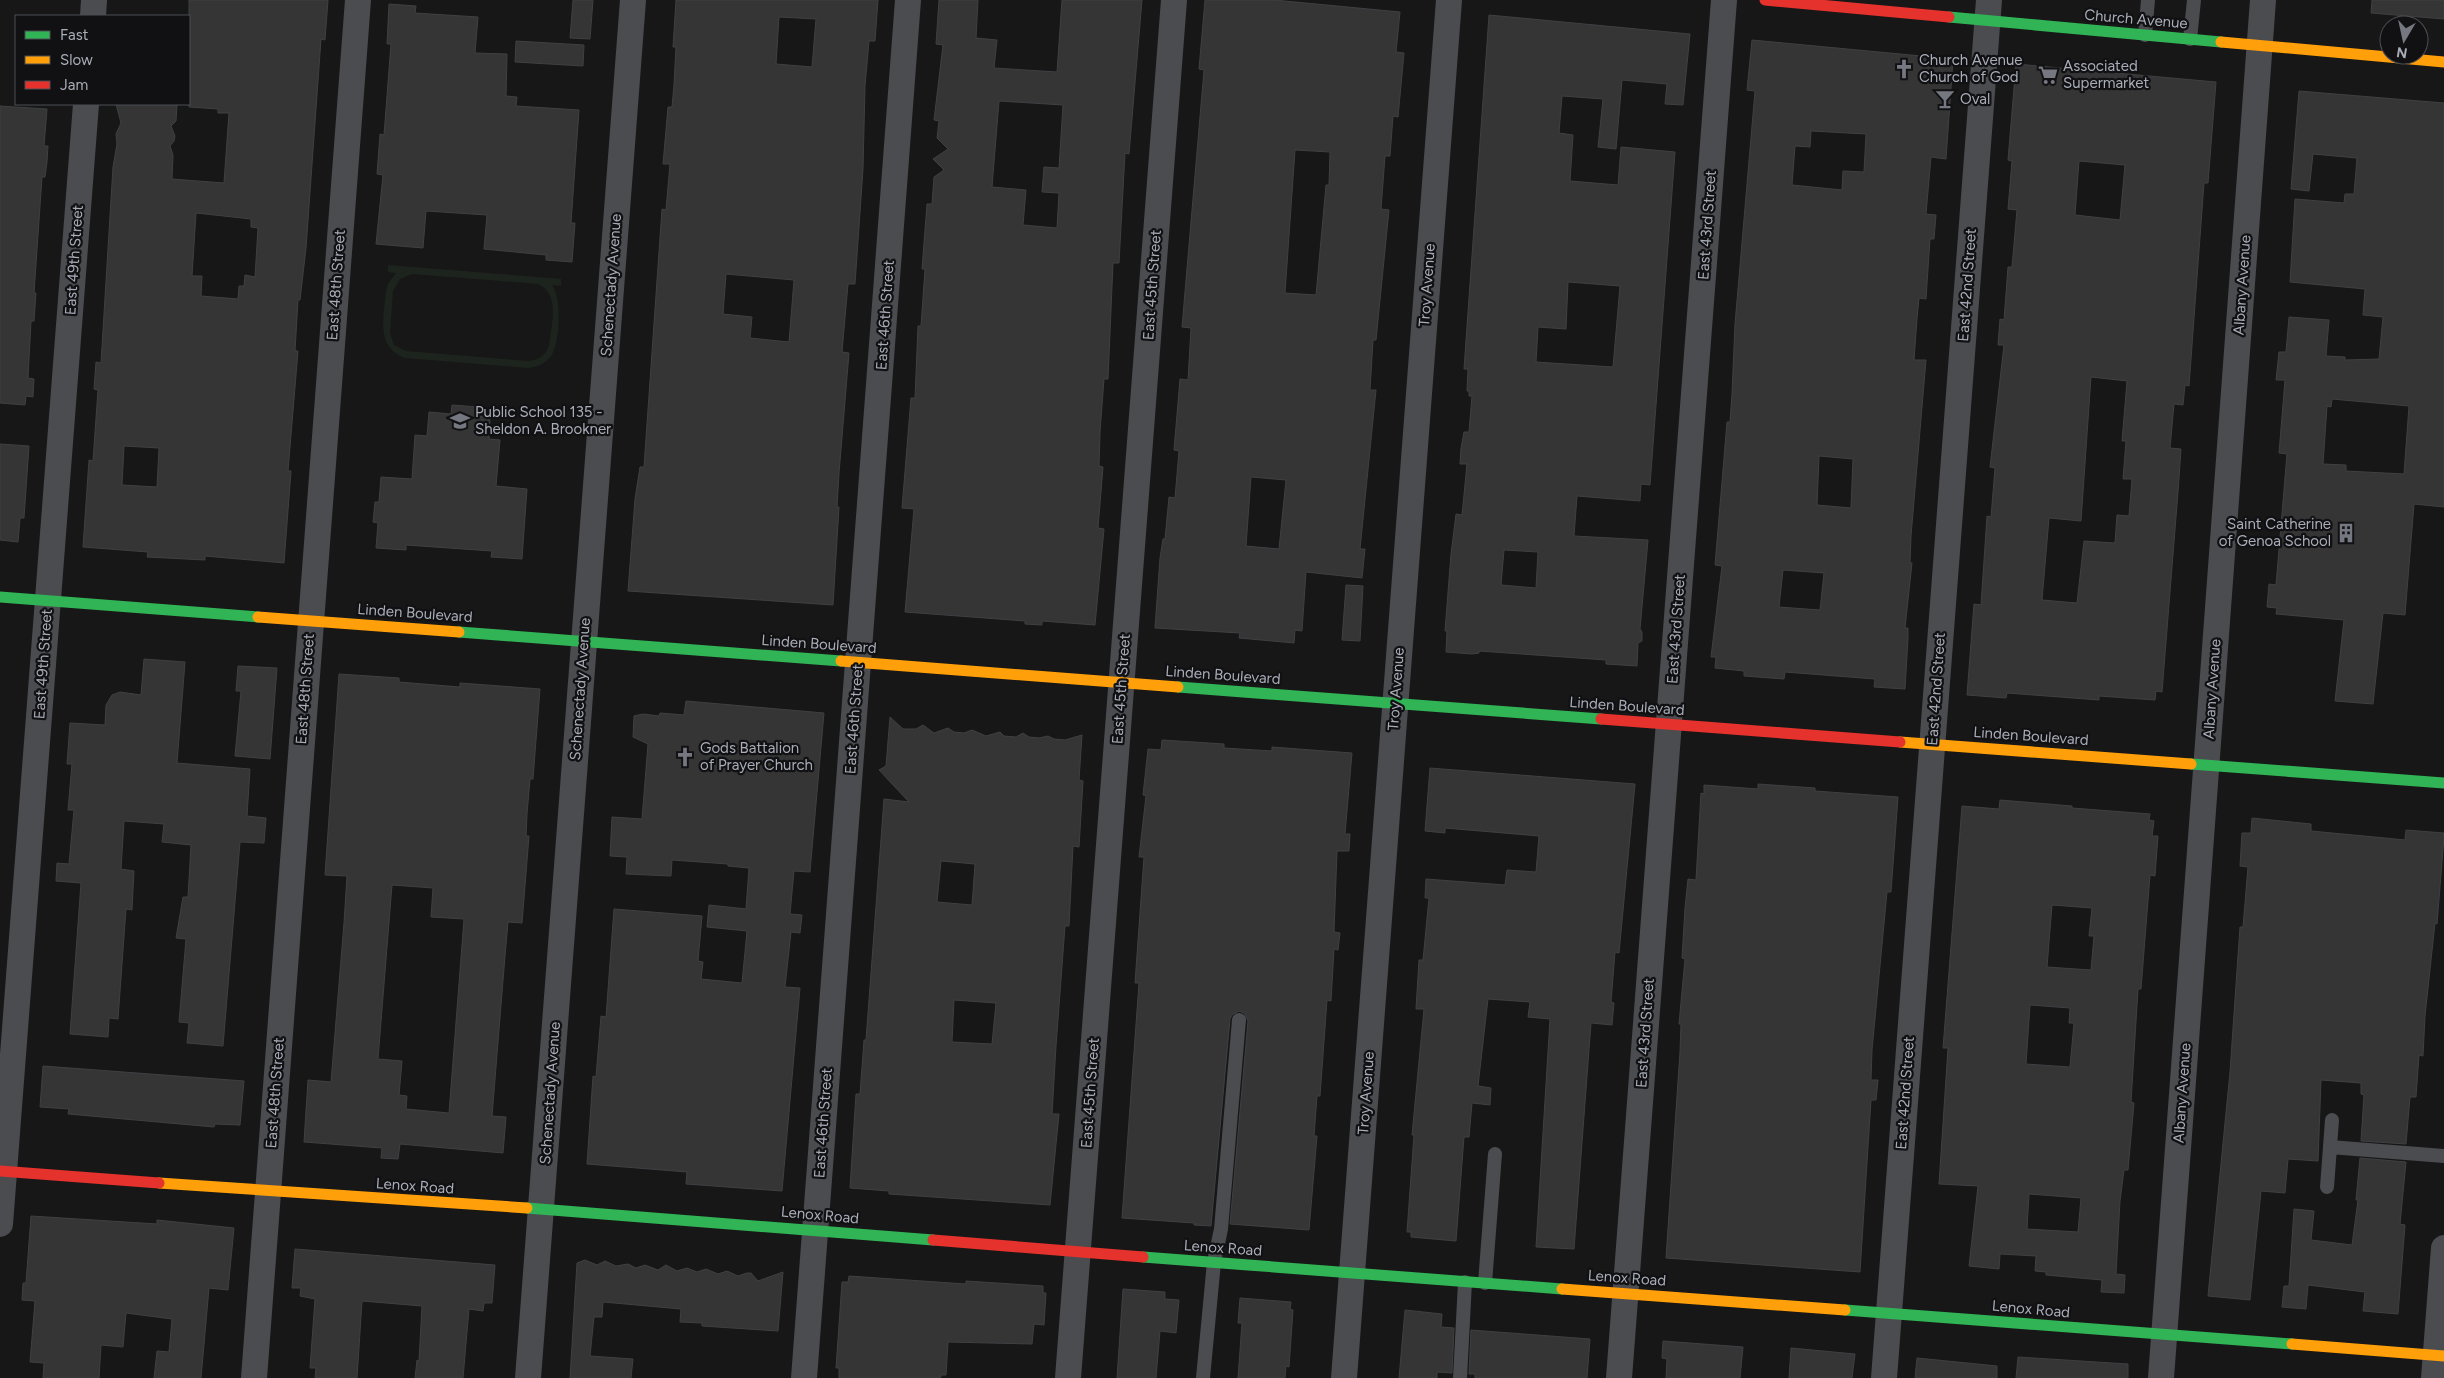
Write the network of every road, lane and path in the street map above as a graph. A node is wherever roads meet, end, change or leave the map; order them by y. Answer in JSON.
{"nodes":[{"id":1,"x":94,"y":0,"type":"edge"},
{"id":2,"x":358,"y":0,"type":"edge"},
{"id":3,"x":633,"y":0,"type":"edge"},
{"id":4,"x":908,"y":0,"type":"edge"},
{"id":5,"x":1174,"y":0,"type":"edge"},
{"id":6,"x":1449,"y":0,"type":"edge"},
{"id":7,"x":1724,"y":0,"type":"edge"},
{"id":8,"x":1765,"y":0,"type":"edge"},
{"id":9,"x":2148,"y":0,"type":"edge"},
{"id":10,"x":2194,"y":0,"type":"edge"},
{"id":11,"x":2264,"y":0,"type":"edge"},
{"id":12,"x":1988,"y":10,"type":"edge"},
{"id":13,"x":93,"y":15,"type":"edge"},
{"id":14,"x":2145,"y":35,"type":"junction"},
{"id":15,"x":2190,"y":39,"type":"junction"},
{"id":16,"x":2260,"y":45,"type":"junction"},
{"id":17,"x":2444,"y":62,"type":"edge"},
{"id":18,"x":86,"y":105,"type":"edge"},
{"id":19,"x":0,"y":597,"type":"edge"},
{"id":20,"x":47,"y":600,"type":"junction"},
{"id":21,"x":310,"y":620,"type":"junction"},
{"id":22,"x":584,"y":642,"type":"junction"},
{"id":23,"x":858,"y":662,"type":"junction"},
{"id":24,"x":1122,"y":682,"type":"junction"},
{"id":25,"x":1395,"y":703,"type":"junction"},
{"id":26,"x":1669,"y":724,"type":"junction"},
{"id":27,"x":1932,"y":744,"type":"junction"},
{"id":28,"x":2206,"y":764,"type":"junction"},
{"id":29,"x":2444,"y":783,"type":"edge"},
{"id":30,"x":1239,"y":1020,"type":"dead end"},
{"id":31,"x":2332,"y":1120,"type":"dead end"},
{"id":32,"x":2330,"y":1147,"type":"junction"},
{"id":33,"x":1494,"y":1154,"type":"dead end"},
{"id":34,"x":2444,"y":1156,"type":"edge"},
{"id":35,"x":2,"y":1171,"type":"edge"},
{"id":36,"x":2327,"y":1186,"type":"dead end"},
{"id":37,"x":268,"y":1191,"type":"junction"},
{"id":38,"x":541,"y":1209,"type":"junction"},
{"id":39,"x":0,"y":1224,"type":"edge"},
{"id":40,"x":815,"y":1230,"type":"junction"},
{"id":41,"x":2444,"y":1248,"type":"edge"},
{"id":42,"x":1078,"y":1252,"type":"junction"},
{"id":43,"x":1214,"y":1262,"type":"junction"},
{"id":44,"x":1352,"y":1273,"type":"junction"},
{"id":45,"x":1465,"y":1282,"type":"junction"},
{"id":46,"x":1485,"y":1283,"type":"junction"},
{"id":47,"x":1625,"y":1293,"type":"junction"},
{"id":48,"x":1889,"y":1313,"type":"junction"},
{"id":49,"x":2164,"y":1335,"type":"junction"},
{"id":50,"x":2438,"y":1363,"type":"edge"},
{"id":51,"x":254,"y":1378,"type":"edge"},
{"id":52,"x":528,"y":1378,"type":"edge"},
{"id":53,"x":804,"y":1378,"type":"edge"},
{"id":54,"x":1068,"y":1378,"type":"edge"},
{"id":55,"x":1204,"y":1378,"type":"edge"},
{"id":56,"x":1344,"y":1378,"type":"edge"},
{"id":57,"x":1460,"y":1378,"type":"edge"},
{"id":58,"x":1619,"y":1378,"type":"edge"},
{"id":59,"x":1884,"y":1378,"type":"edge"},
{"id":60,"x":2161,"y":1378,"type":"edge"}],
"edges":[{"from":1,"to":13,"type":"street"},
{"from":2,"to":21,"type":"street","name":"East 48th Street"},
{"from":3,"to":22,"type":"street","name":"Schenectady Avenue"},
{"from":4,"to":23,"type":"street","name":"East 46th Street"},
{"from":5,"to":24,"type":"street","name":"East 45th Street"},
{"from":6,"to":25,"type":"street","name":"Troy Avenue"},
{"from":7,"to":26,"type":"street","name":"East 43rd Street"},
{"from":8,"to":12,"type":"main road","name":"Church Avenue"},
{"from":9,"to":14,"type":"lane"},
{"from":10,"to":15,"type":"lane"},
{"from":11,"to":16,"type":"street","name":"Albany Avenue"},
{"from":12,"to":14,"type":"main road","name":"Church Avenue"},
{"from":12,"to":27,"type":"street","name":"East 42nd Street"},
{"from":14,"to":15,"type":"main road","name":"Church Avenue"},
{"from":15,"to":16,"type":"main road","name":"Church Avenue"},
{"from":16,"to":17,"type":"main road","name":"Church Avenue"},
{"from":16,"to":28,"type":"street","name":"Albany Avenue"},
{"from":18,"to":20,"type":"street","name":"East 49th Street"},
{"from":19,"to":20,"type":"main road","name":"Linden Boulevard"},
{"from":20,"to":21,"type":"main road","name":"Linden Boulevard"},
{"from":20,"to":35,"type":"street","name":"East 49th Street"},
{"from":21,"to":22,"type":"main road","name":"Linden Boulevard"},
{"from":21,"to":37,"type":"street","name":"East 48th Street"},
{"from":22,"to":23,"type":"main road","name":"Linden Boulevard"},
{"from":22,"to":38,"type":"street","name":"Schenectady Avenue"},
{"from":23,"to":24,"type":"main road","name":"Linden Boulevard"},
{"from":23,"to":40,"type":"street","name":"East 46th Street"},
{"from":24,"to":25,"type":"main road","name":"Linden Boulevard"},
{"from":24,"to":42,"type":"street","name":"East 45th Street"},
{"from":25,"to":26,"type":"main road","name":"Linden Boulevard"},
{"from":25,"to":44,"type":"street","name":"Troy Avenue"},
{"from":26,"to":27,"type":"main road","name":"Linden Boulevard"},
{"from":26,"to":47,"type":"street","name":"East 43rd Street"},
{"from":27,"to":28,"type":"main road","name":"Linden Boulevard"},
{"from":27,"to":48,"type":"street","name":"East 42nd Street"},
{"from":28,"to":29,"type":"main road","name":"Linden Boulevard"},
{"from":28,"to":49,"type":"street","name":"Albany Avenue"},
{"from":30,"to":43,"type":"lane"},
{"from":31,"to":32,"type":"lane"},
{"from":32,"to":34,"type":"lane"},
{"from":32,"to":36,"type":"lane"},
{"from":33,"to":46,"type":"lane"},
{"from":35,"to":37,"type":"main road","name":"Lenox Road"},
{"from":35,"to":39,"type":"street","name":"East 49th Street"},
{"from":37,"to":38,"type":"main road","name":"Lenox Road"},
{"from":37,"to":51,"type":"street","name":"East 48th Street"},
{"from":38,"to":40,"type":"main road","name":"Lenox Road"},
{"from":38,"to":52,"type":"street","name":"Schenectady Avenue"},
{"from":40,"to":42,"type":"main road","name":"Lenox Road"},
{"from":40,"to":53,"type":"street","name":"East 46th Street"},
{"from":41,"to":50,"type":"street"},
{"from":42,"to":43,"type":"main road","name":"Lenox Road"},
{"from":42,"to":54,"type":"street","name":"East 45th Street"},
{"from":43,"to":44,"type":"main road","name":"Lenox Road"},
{"from":43,"to":55,"type":"lane"},
{"from":44,"to":45,"type":"main road","name":"Lenox Road"},
{"from":44,"to":56,"type":"street","name":"Troy Avenue"},
{"from":45,"to":46,"type":"main road","name":"Lenox Road"},
{"from":45,"to":57,"type":"lane"},
{"from":46,"to":47,"type":"main road","name":"Lenox Road"},
{"from":47,"to":48,"type":"main road","name":"Lenox Road"},
{"from":47,"to":58,"type":"street","name":"East 43rd Street"},
{"from":48,"to":49,"type":"main road","name":"Lenox Road"},
{"from":48,"to":59,"type":"street","name":"East 42nd Street"},
{"from":49,"to":50,"type":"main road","name":"Lenox Road"},
{"from":49,"to":60,"type":"street","name":"Albany Avenue"}]}
